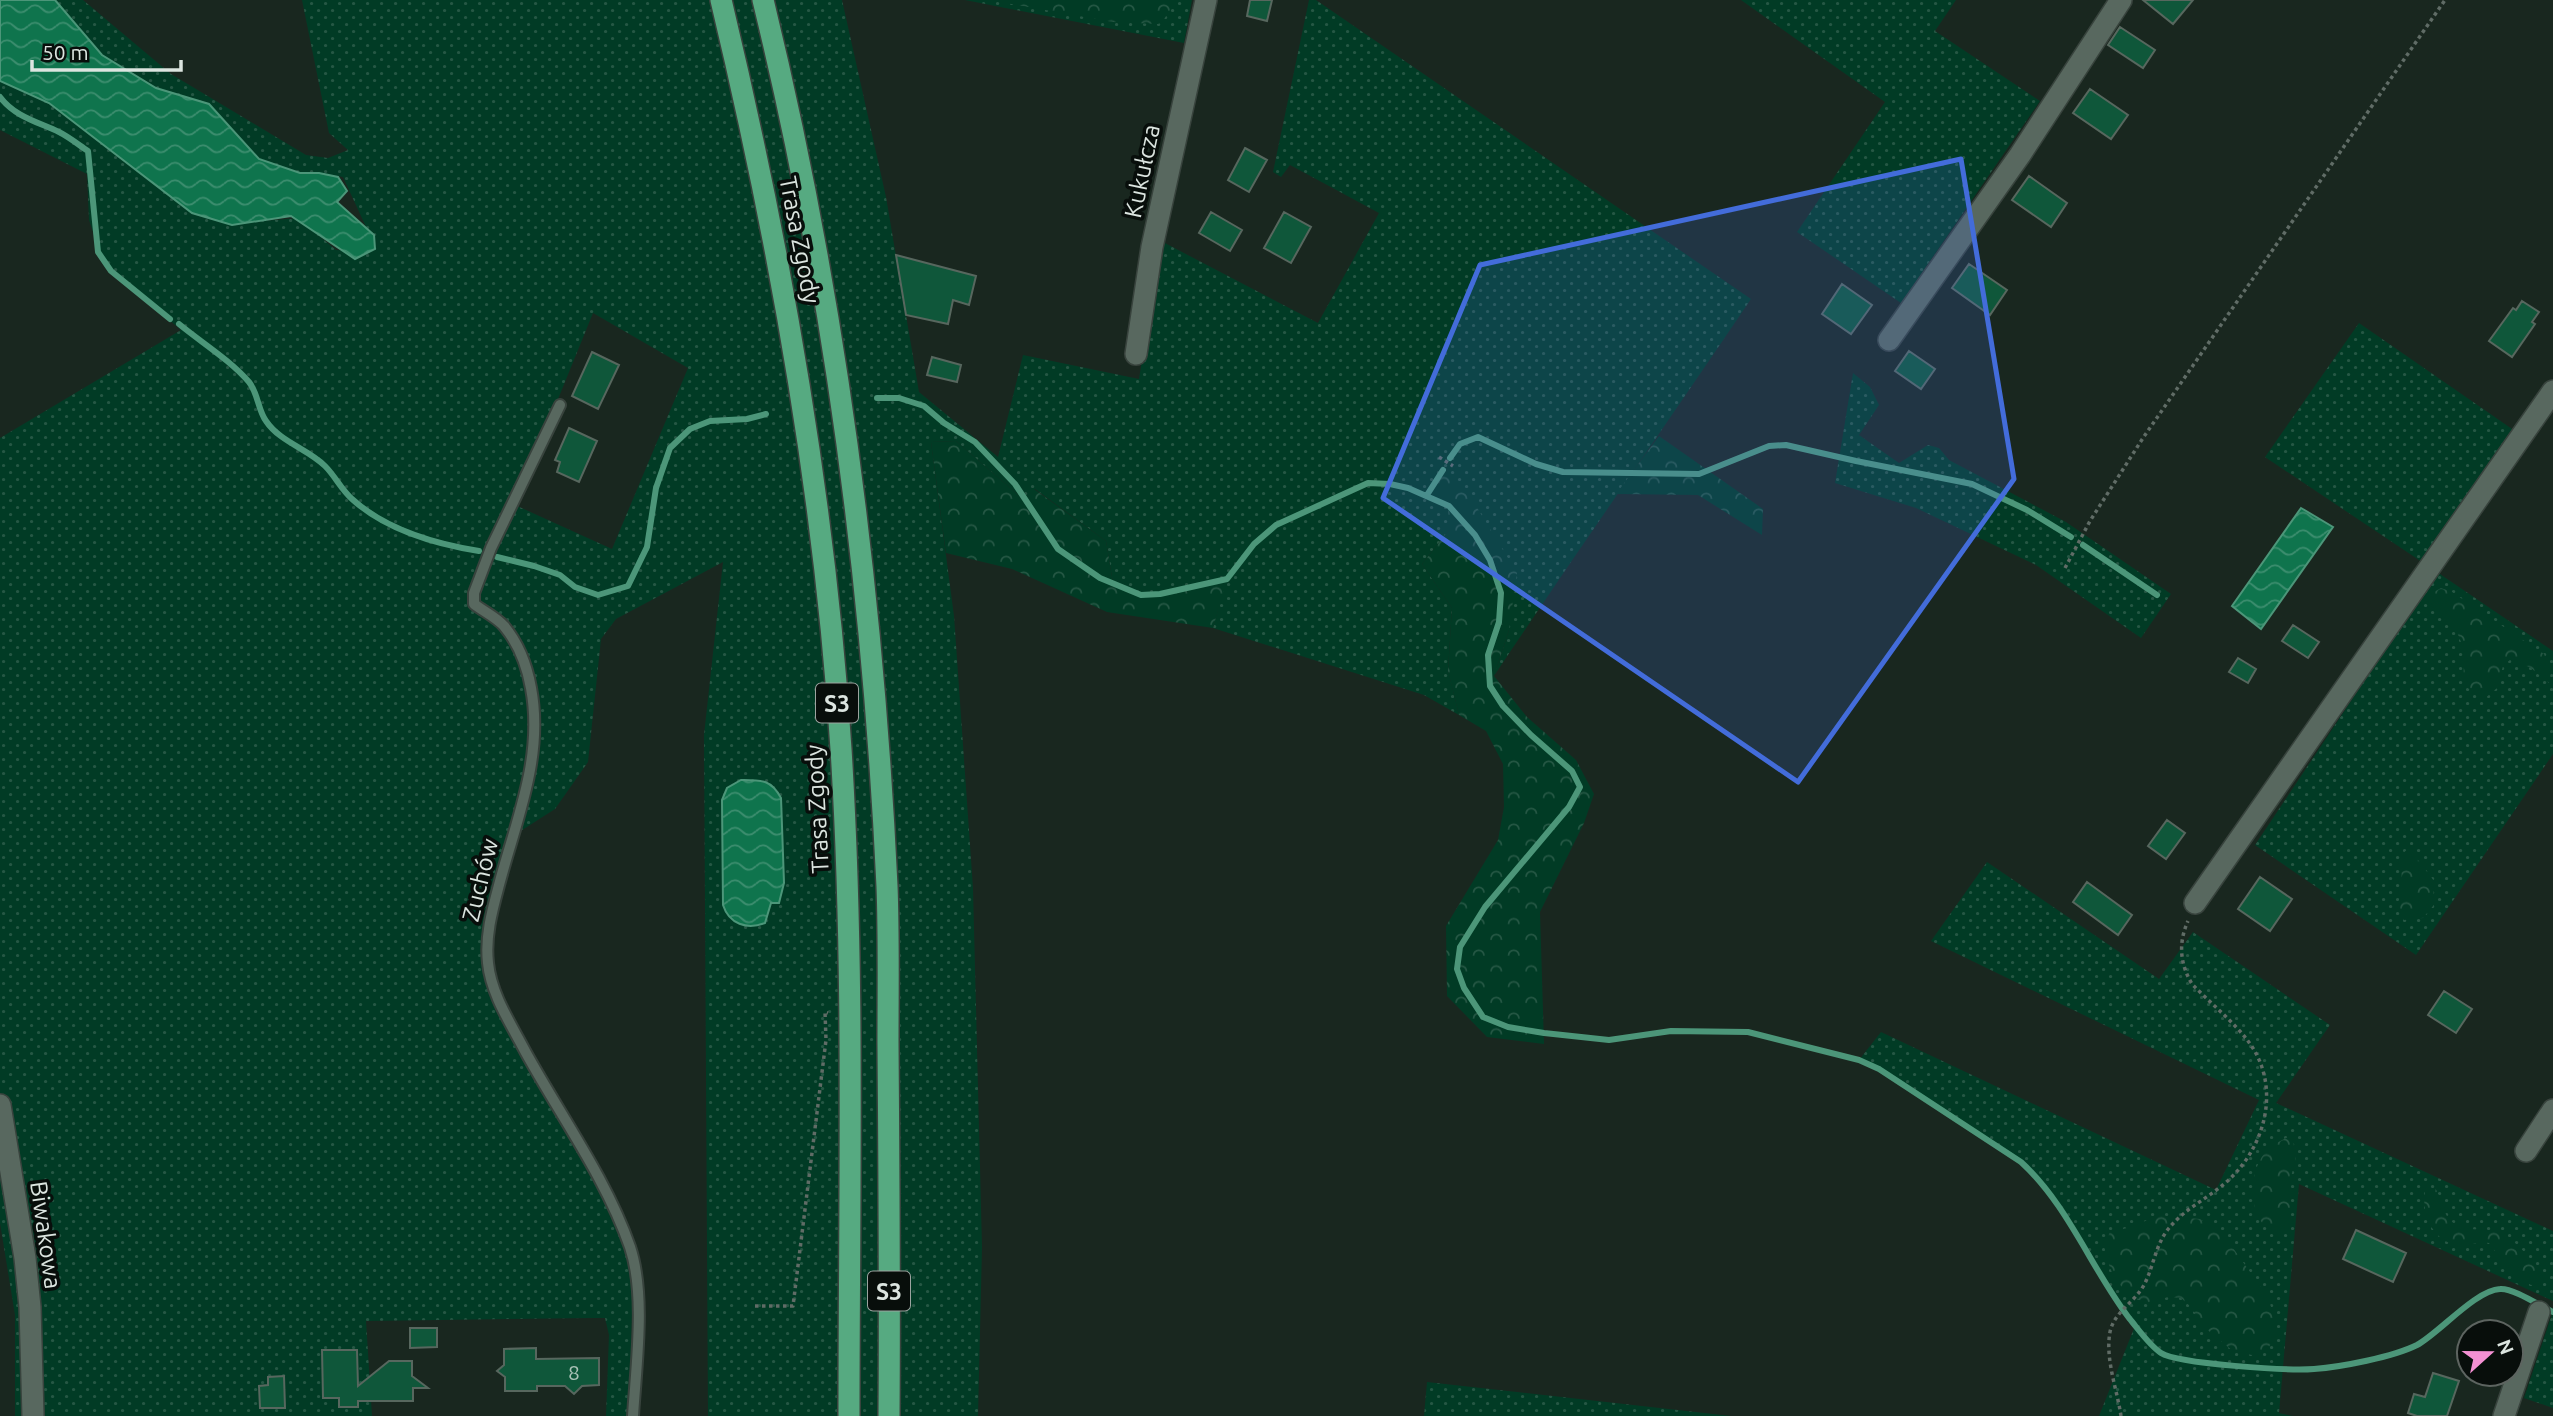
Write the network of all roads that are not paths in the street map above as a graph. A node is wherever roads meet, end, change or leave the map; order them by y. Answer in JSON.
{"nodes":[{"id":1,"x":721,"y":0,"type":"edge"},
{"id":2,"x":763,"y":0,"type":"edge"},
{"id":3,"x":1206,"y":0,"type":"edge"},
{"id":4,"x":2122,"y":0,"type":"edge"},
{"id":5,"x":1889,"y":340,"type":"dead end"},
{"id":6,"x":1136,"y":354,"type":"dead end"},
{"id":7,"x":2553,"y":391,"type":"edge"},
{"id":8,"x":560,"y":405,"type":"dead end"},
{"id":9,"x":2195,"y":903,"type":"road end"},
{"id":10,"x":0,"y":1105,"type":"edge"},
{"id":11,"x":2553,"y":1110,"type":"edge"},
{"id":12,"x":2525,"y":1151,"type":"dead end"},
{"id":13,"x":7,"y":1194,"type":"edge"},
{"id":14,"x":2539,"y":1312,"type":"dead end"},
{"id":15,"x":33,"y":1416,"type":"edge"},
{"id":16,"x":633,"y":1416,"type":"edge"},
{"id":17,"x":850,"y":1416,"type":"edge"},
{"id":18,"x":887,"y":1416,"type":"edge"},
{"id":19,"x":2504,"y":1416,"type":"edge"}],
"edges":[{"from":1,"to":17,"type":"highway","name":"Trasa Zgody","number":"S3"},
{"from":2,"to":18,"type":"highway","name":"Trasa Zgody","number":"S3"},
{"from":3,"to":6,"type":"street","name":"Kukułcza"},
{"from":4,"to":5,"type":"street"},
{"from":7,"to":9,"type":"street"},
{"from":8,"to":16,"type":"lane","name":"Zuchów"},
{"from":10,"to":13,"type":"street","name":"Biwakowa"},
{"from":11,"to":12,"type":"street"},
{"from":13,"to":15,"type":"street","name":"Biwakowa"},
{"from":14,"to":19,"type":"street"}]}
